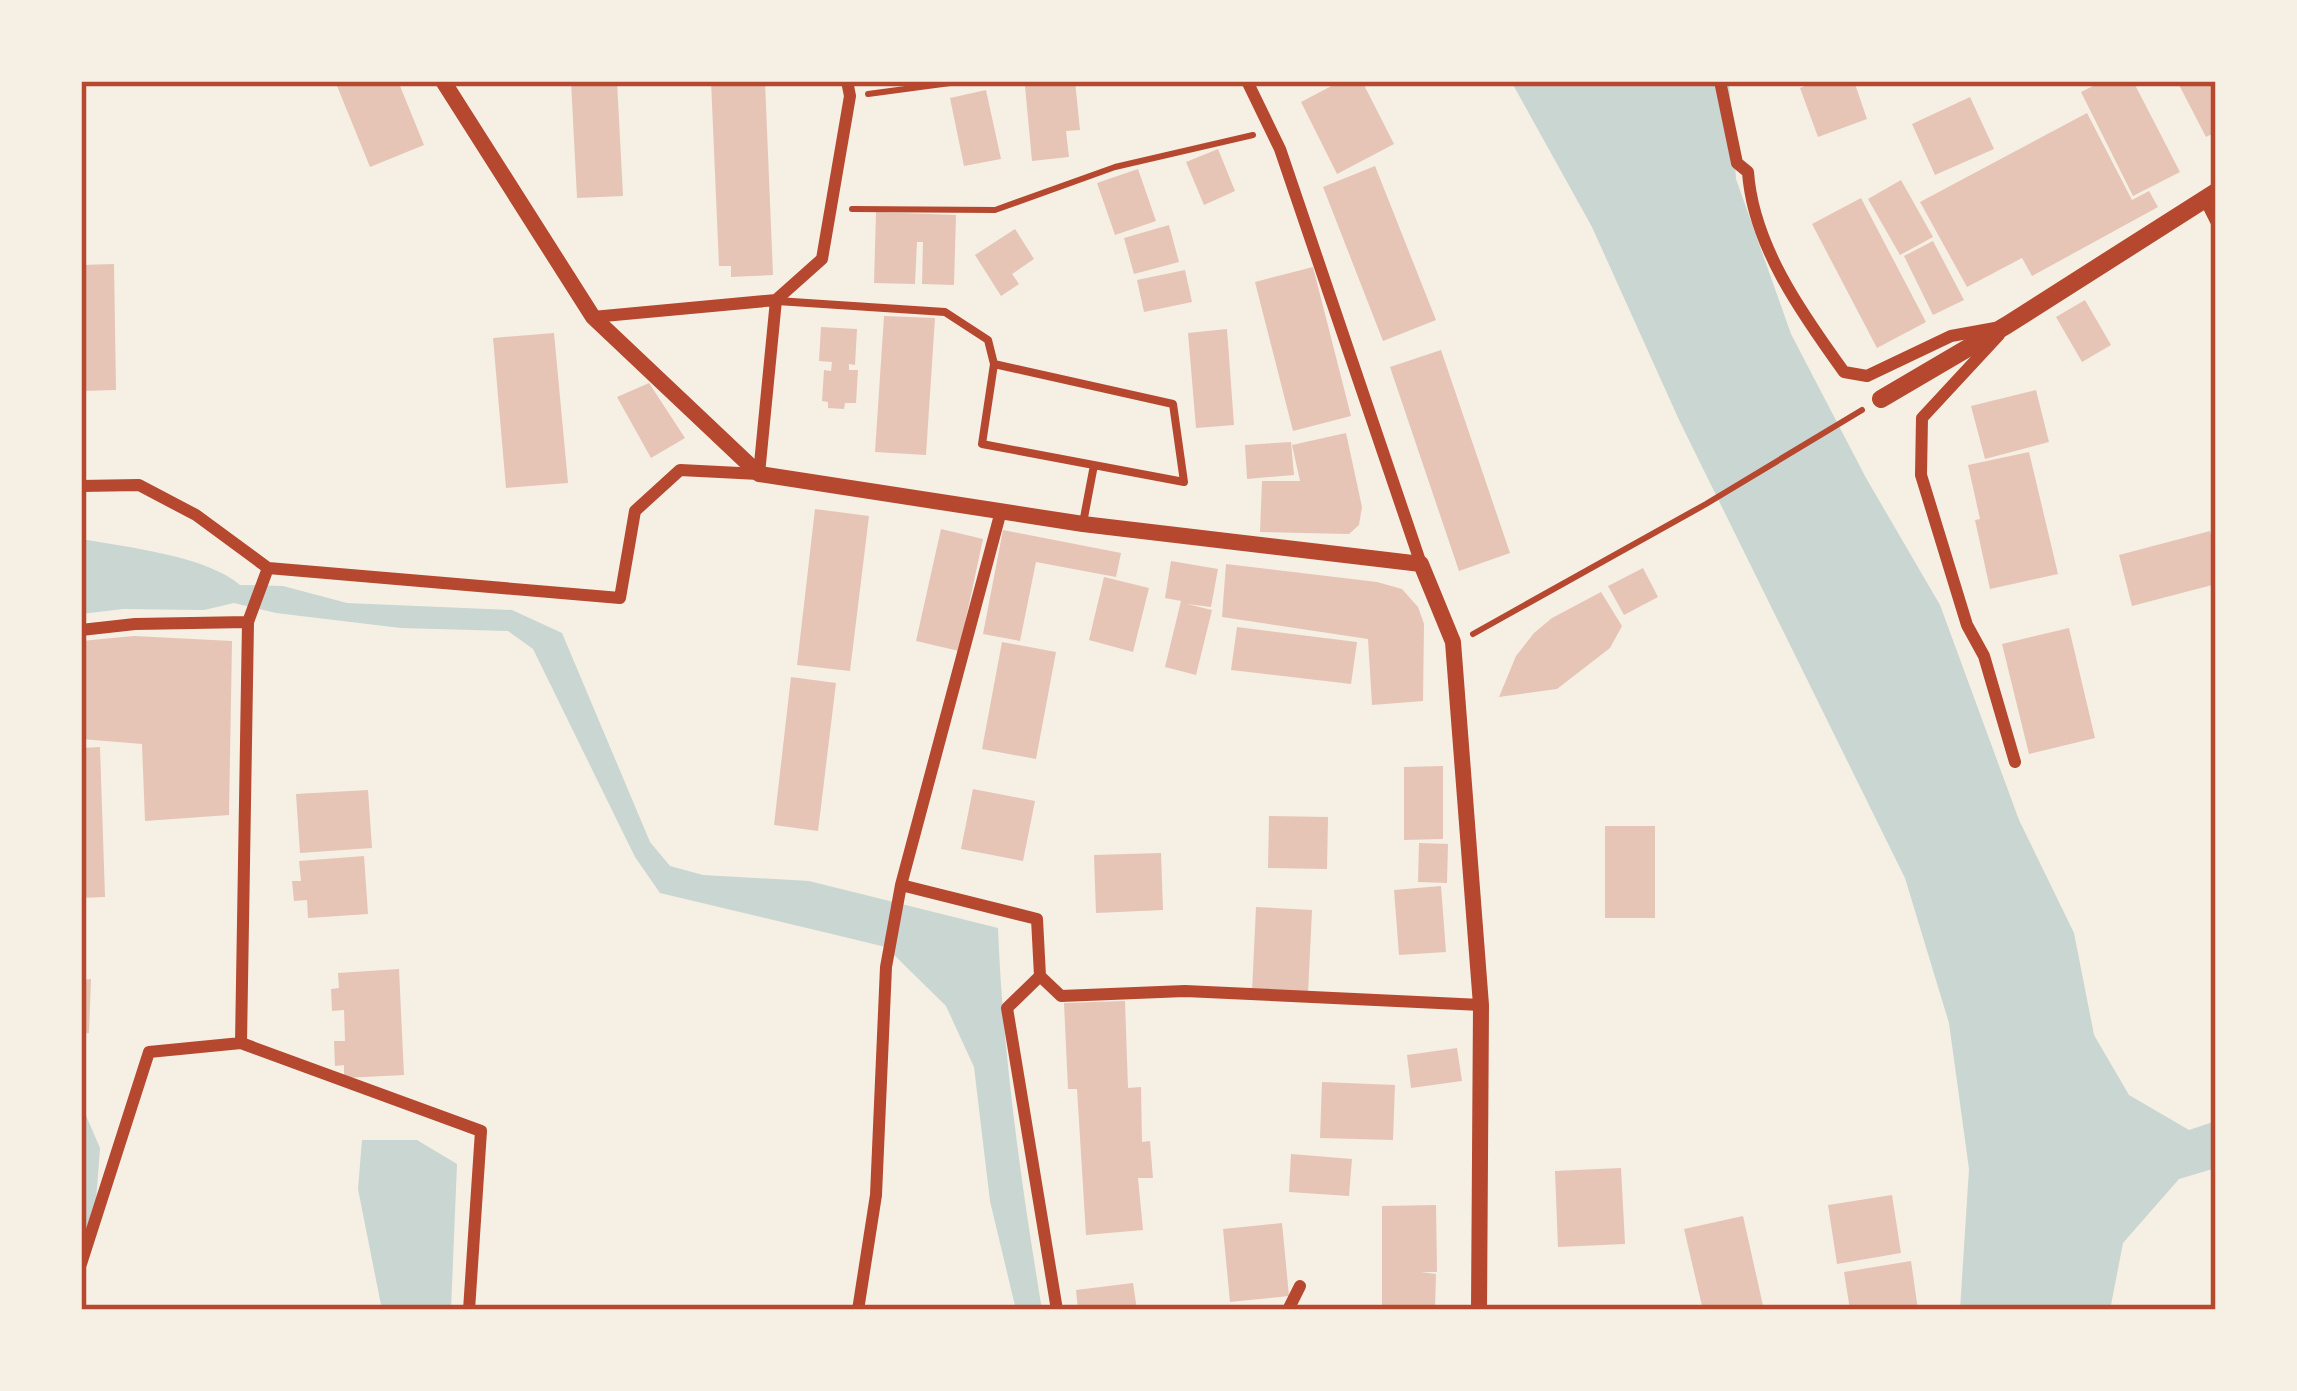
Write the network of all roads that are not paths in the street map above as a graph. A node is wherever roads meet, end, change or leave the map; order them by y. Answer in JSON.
{"nodes":[{"id":1,"x":443,"y":81,"type":"edge"},
{"id":2,"x":847,"y":81,"type":"edge"},
{"id":3,"x":1247,"y":81,"type":"edge"},
{"id":4,"x":1720,"y":81,"type":"edge"},
{"id":5,"x":2211,"y":196,"type":"edge"},
{"id":6,"x":2216,"y":221,"type":"edge"},
{"id":7,"x":776,"y":300,"type":"junction"},
{"id":8,"x":592,"y":317,"type":"junction"},
{"id":9,"x":2007,"y":325,"type":"junction"},
{"id":10,"x":994,"y":364,"type":"junction"},
{"id":11,"x":1881,"y":399,"type":"road end"},
{"id":12,"x":1094,"y":465,"type":"junction"},
{"id":13,"x":759,"y":474,"type":"junction"},
{"id":14,"x":81,"y":486,"type":"edge"},
{"id":15,"x":1001,"y":511,"type":"junction"},
{"id":16,"x":1083,"y":524,"type":"junction"},
{"id":17,"x":1421,"y":564,"type":"junction"},
{"id":18,"x":268,"y":568,"type":"junction"},
{"id":19,"x":251,"y":615,"type":"junction"},
{"id":20,"x":81,"y":630,"type":"edge"},
{"id":21,"x":2015,"y":763,"type":"dead end"},
{"id":22,"x":901,"y":885,"type":"junction"},
{"id":23,"x":1040,"y":976,"type":"junction"},
{"id":24,"x":1481,"y":1005,"type":"junction"},
{"id":25,"x":242,"y":1043,"type":"junction"},
{"id":26,"x":81,"y":1264,"type":"edge"},
{"id":27,"x":1300,"y":1286,"type":"dead end"},
{"id":28,"x":469,"y":1310,"type":"edge"},
{"id":29,"x":858,"y":1310,"type":"edge"},
{"id":30,"x":1057,"y":1310,"type":"edge"},
{"id":31,"x":1288,"y":1310,"type":"edge"},
{"id":32,"x":1479,"y":1310,"type":"edge"}],
"edges":[{"from":1,"to":8,"type":"street"},
{"from":2,"to":7,"type":"street"},
{"from":3,"to":17,"type":"street"},
{"from":4,"to":9,"type":"street"},
{"from":5,"to":6,"type":"street"},
{"from":5,"to":9,"type":"main road"},
{"from":7,"to":8,"type":"street"},
{"from":7,"to":10,"type":"lane"},
{"from":7,"to":13,"type":"street"},
{"from":8,"to":13,"type":"street"},
{"from":9,"to":11,"type":"main road"},
{"from":9,"to":21,"type":"street"},
{"from":10,"to":12,"type":"lane"},
{"from":10,"to":12,"type":"lane"},
{"from":12,"to":16,"type":"lane"},
{"from":13,"to":15,"type":"street"},
{"from":13,"to":18,"type":"street"},
{"from":14,"to":18,"type":"street"},
{"from":15,"to":16,"type":"street"},
{"from":15,"to":22,"type":"street"},
{"from":16,"to":17,"type":"street"},
{"from":17,"to":24,"type":"street"},
{"from":18,"to":19,"type":"street"},
{"from":19,"to":20,"type":"street"},
{"from":19,"to":25,"type":"street"},
{"from":22,"to":23,"type":"street"},
{"from":22,"to":29,"type":"street"},
{"from":23,"to":24,"type":"street"},
{"from":23,"to":30,"type":"street"},
{"from":24,"to":32,"type":"street"},
{"from":25,"to":26,"type":"street"},
{"from":25,"to":28,"type":"street"},
{"from":27,"to":31,"type":"street"}]}
